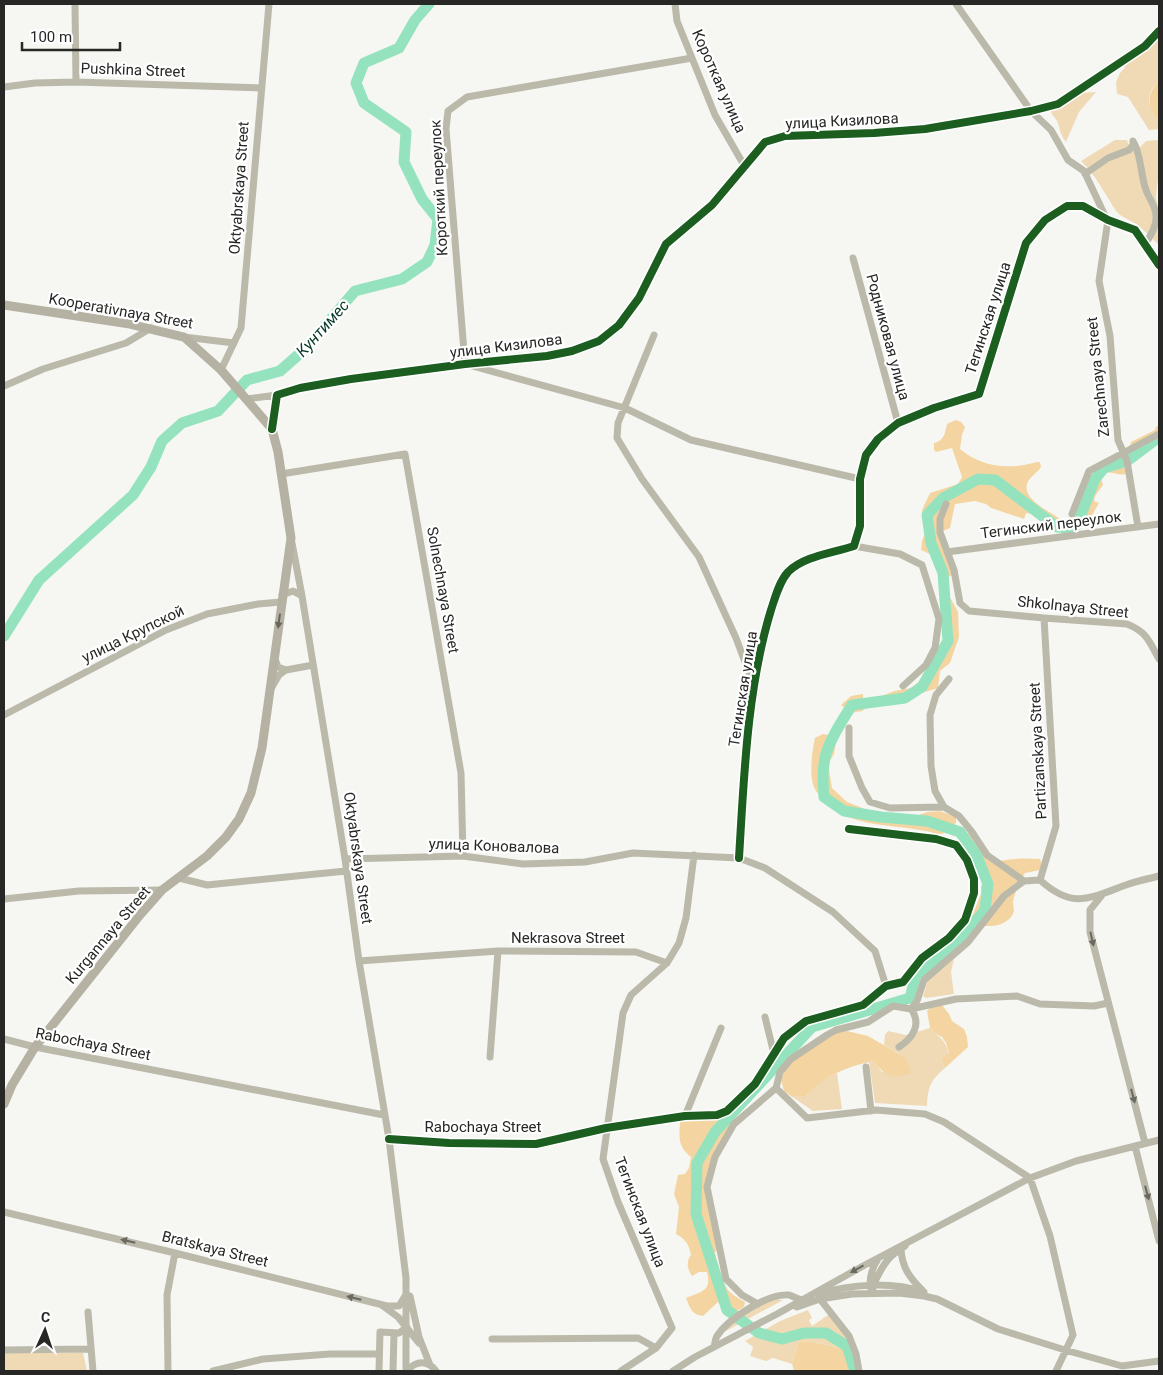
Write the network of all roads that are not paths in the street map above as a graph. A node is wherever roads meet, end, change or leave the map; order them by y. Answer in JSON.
{"nodes":[{"id":1,"x":75,"y":4,"type":"edge"},
{"id":2,"x":269,"y":4,"type":"edge"},
{"id":3,"x":675,"y":4,"type":"edge"},
{"id":4,"x":956,"y":4,"type":"edge"},
{"id":5,"x":1159,"y":31,"type":"edge"},
{"id":6,"x":692,"y":58,"type":"junction"},
{"id":7,"x":76,"y":82,"type":"junction"},
{"id":8,"x":4,"y":87,"type":"edge"},
{"id":9,"x":261,"y":88,"type":"junction"},
{"id":10,"x":1031,"y":111,"type":"junction"},
{"id":11,"x":744,"y":167,"type":"junction"},
{"id":12,"x":1085,"y":174,"type":"junction"},
{"id":13,"x":1108,"y":220,"type":"junction"},
{"id":14,"x":1145,"y":245,"type":"junction"},
{"id":15,"x":1151,"y":254,"type":"junction"},
{"id":16,"x":1159,"y":256,"type":"edge"},
{"id":17,"x":853,"y":258,"type":"dead end"},
{"id":18,"x":1159,"y":265,"type":"edge"},
{"id":19,"x":4,"y":305,"type":"edge"},
{"id":20,"x":151,"y":328,"type":"junction"},
{"id":21,"x":654,"y":335,"type":"dead end"},
{"id":22,"x":184,"y":337,"type":"junction"},
{"id":23,"x":234,"y":343,"type":"junction"},
{"id":24,"x":466,"y":364,"type":"junction"},
{"id":25,"x":222,"y":370,"type":"junction"},
{"id":26,"x":4,"y":386,"type":"edge"},
{"id":27,"x":277,"y":395,"type":"junction"},
{"id":28,"x":247,"y":400,"type":"junction"},
{"id":29,"x":625,"y":408,"type":"junction"},
{"id":30,"x":898,"y":423,"type":"junction"},
{"id":31,"x":272,"y":429,"type":"junction"},
{"id":32,"x":1159,"y":434,"type":"edge"},
{"id":33,"x":1124,"y":452,"type":"junction"},
{"id":34,"x":281,"y":474,"type":"junction"},
{"id":35,"x":860,"y":479,"type":"junction"},
{"id":36,"x":946,"y":504,"type":"dead end"},
{"id":37,"x":1072,"y":514,"type":"dead end"},
{"id":38,"x":1159,"y":524,"type":"edge"},
{"id":39,"x":1138,"y":527,"type":"junction"},
{"id":40,"x":291,"y":538,"type":"junction"},
{"id":41,"x":854,"y":546,"type":"junction"},
{"id":42,"x":947,"y":552,"type":"junction"},
{"id":43,"x":302,"y":596,"type":"junction"},
{"id":44,"x":282,"y":599,"type":"junction"},
{"id":45,"x":1044,"y":618,"type":"junction"},
{"id":46,"x":275,"y":650,"type":"junction"},
{"id":47,"x":1159,"y":659,"type":"edge"},
{"id":48,"x":313,"y":665,"type":"junction"},
{"id":49,"x":286,"y":670,"type":"junction"},
{"id":50,"x":949,"y":679,"type":"dead end"},
{"id":51,"x":904,"y":686,"type":"dead end"},
{"id":52,"x":754,"y":687,"type":"junction"},
{"id":53,"x":270,"y":694,"type":"junction"},
{"id":54,"x":4,"y":714,"type":"edge"},
{"id":55,"x":849,"y":728,"type":"dead end"},
{"id":56,"x":944,"y":807,"type":"junction"},
{"id":57,"x":849,"y":829,"type":"dead end"},
{"id":58,"x":694,"y":855,"type":"junction"},
{"id":59,"x":463,"y":856,"type":"junction"},
{"id":60,"x":739,"y":858,"type":"junction"},
{"id":61,"x":345,"y":859,"type":"junction"},
{"id":62,"x":346,"y":871,"type":"junction"},
{"id":63,"x":1159,"y":876,"type":"edge"},
{"id":64,"x":179,"y":878,"type":"junction"},
{"id":65,"x":1024,"y":880,"type":"junction"},
{"id":66,"x":1040,"y":880,"type":"junction"},
{"id":67,"x":162,"y":890,"type":"junction"},
{"id":68,"x":1102,"y":895,"type":"junction"},
{"id":69,"x":4,"y":899,"type":"edge"},
{"id":70,"x":498,"y":951,"type":"junction"},
{"id":71,"x":359,"y":961,"type":"junction"},
{"id":72,"x":667,"y":963,"type":"junction"},
{"id":73,"x":886,"y":986,"type":"junction"},
{"id":74,"x":1108,"y":1003,"type":"junction"},
{"id":75,"x":911,"y":1009,"type":"junction"},
{"id":76,"x":765,"y":1017,"type":"dead end"},
{"id":77,"x":721,"y":1028,"type":"dead end"},
{"id":78,"x":4,"y":1039,"type":"edge"},
{"id":79,"x":35,"y":1047,"type":"junction"},
{"id":80,"x":899,"y":1048,"type":"dead end"},
{"id":81,"x":774,"y":1054,"type":"junction"},
{"id":82,"x":490,"y":1057,"type":"dead end"},
{"id":83,"x":866,"y":1066,"type":"dead end"},
{"id":84,"x":776,"y":1088,"type":"junction"},
{"id":85,"x":4,"y":1104,"type":"edge"},
{"id":86,"x":872,"y":1111,"type":"junction"},
{"id":87,"x":384,"y":1115,"type":"junction"},
{"id":88,"x":685,"y":1116,"type":"junction"},
{"id":89,"x":606,"y":1128,"type":"junction"},
{"id":90,"x":388,"y":1139,"type":"junction"},
{"id":91,"x":1159,"y":1140,"type":"edge"},
{"id":92,"x":1146,"y":1143,"type":"junction"},
{"id":93,"x":1134,"y":1146,"type":"junction"},
{"id":94,"x":1030,"y":1178,"type":"junction"},
{"id":95,"x":4,"y":1212,"type":"edge"},
{"id":96,"x":915,"y":1238,"type":"junction"},
{"id":97,"x":1159,"y":1241,"type":"edge"},
{"id":98,"x":901,"y":1249,"type":"junction"},
{"id":99,"x":175,"y":1252,"type":"junction"},
{"id":100,"x":880,"y":1257,"type":"junction"},
{"id":101,"x":406,"y":1278,"type":"junction"},
{"id":102,"x":871,"y":1286,"type":"junction"},
{"id":103,"x":407,"y":1288,"type":"junction"},
{"id":104,"x":889,"y":1293,"type":"junction"},
{"id":105,"x":859,"y":1294,"type":"junction"},
{"id":106,"x":924,"y":1294,"type":"junction"},
{"id":107,"x":820,"y":1299,"type":"junction"},
{"id":108,"x":802,"y":1300,"type":"junction"},
{"id":109,"x":379,"y":1304,"type":"junction"},
{"id":110,"x":758,"y":1304,"type":"junction"},
{"id":111,"x":88,"y":1312,"type":"dead end"},
{"id":112,"x":777,"y":1314,"type":"junction"},
{"id":113,"x":407,"y":1327,"type":"junction"},
{"id":114,"x":394,"y":1333,"type":"junction"},
{"id":115,"x":492,"y":1339,"type":"dead end"},
{"id":116,"x":422,"y":1347,"type":"junction"},
{"id":117,"x":714,"y":1347,"type":"junction"},
{"id":118,"x":656,"y":1348,"type":"junction"},
{"id":119,"x":91,"y":1349,"type":"junction"},
{"id":120,"x":4,"y":1350,"type":"edge"},
{"id":121,"x":1065,"y":1350,"type":"junction"},
{"id":122,"x":380,"y":1354,"type":"junction"},
{"id":123,"x":1159,"y":1361,"type":"edge"},
{"id":124,"x":430,"y":1365,"type":"junction"},
{"id":125,"x":1123,"y":1368,"type":"edge"},
{"id":126,"x":93,"y":1371,"type":"edge"},
{"id":127,"x":168,"y":1371,"type":"edge"},
{"id":128,"x":213,"y":1371,"type":"edge"},
{"id":129,"x":379,"y":1371,"type":"edge"},
{"id":130,"x":393,"y":1371,"type":"edge"},
{"id":131,"x":407,"y":1371,"type":"edge"},
{"id":132,"x":436,"y":1371,"type":"edge"},
{"id":133,"x":622,"y":1371,"type":"edge"},
{"id":134,"x":673,"y":1371,"type":"edge"},
{"id":135,"x":859,"y":1371,"type":"edge"},
{"id":136,"x":1056,"y":1371,"type":"edge"}],
"edges":[{"from":1,"to":7,"type":"street"},
{"from":2,"to":9,"type":"street","name":"Oktyabrskaya Street"},
{"from":3,"to":6,"type":"street","name":"Короткая улица"},
{"from":4,"to":10,"type":"street"},
{"from":5,"to":10,"type":"street","name":"улица Кизилова"},
{"from":6,"to":11,"type":"street","name":"Короткая улица"},
{"from":6,"to":24,"type":"street","name":"Короткий переулок"},
{"from":7,"to":8,"type":"street","name":"Pushkina Street"},
{"from":7,"to":9,"type":"street","name":"Pushkina Street"},
{"from":9,"to":23,"type":"street","name":"Oktyabrskaya Street"},
{"from":10,"to":11,"type":"street","name":"улица Кизилова"},
{"from":10,"to":12,"type":"street"},
{"from":11,"to":24,"type":"street","name":"улица Кизилова"},
{"from":12,"to":13,"type":"street"},
{"from":12,"to":14,"type":"street"},
{"from":13,"to":14,"type":"street"},
{"from":13,"to":30,"type":"street","name":"Тегинская улица"},
{"from":13,"to":33,"type":"street","name":"Zarechnaya Street"},
{"from":14,"to":15,"type":"street"},
{"from":15,"to":16,"type":"street"},
{"from":15,"to":18,"type":"street"},
{"from":17,"to":30,"type":"street","name":"Родниковая улица"},
{"from":19,"to":20,"type":"main road","name":"Kooperativnaya Street"},
{"from":20,"to":22,"type":"main road","name":"Kooperativnaya Street"},
{"from":20,"to":26,"type":"street"},
{"from":21,"to":29,"type":"street"},
{"from":22,"to":23,"type":"street","name":"Kooperativnaya Street"},
{"from":22,"to":25,"type":"main road","name":"Oktyabrskaya Street"},
{"from":23,"to":25,"type":"street","name":"Oktyabrskaya Street"},
{"from":24,"to":27,"type":"street","name":"улица Кизилова"},
{"from":24,"to":29,"type":"street","name":"улица Кизилова"},
{"from":25,"to":28,"type":"main road","name":"Oktyabrskaya Street"},
{"from":27,"to":28,"type":"street","name":"улица Кизилова"},
{"from":27,"to":31,"type":"street"},
{"from":28,"to":31,"type":"main road","name":"Oktyabrskaya Street"},
{"from":29,"to":35,"type":"street","name":"улица Кизилова"},
{"from":29,"to":52,"type":"street"},
{"from":30,"to":35,"type":"street","name":"Тегинская улица"},
{"from":31,"to":34,"type":"main road","name":"Oktyabrskaya Street"},
{"from":32,"to":33,"type":"street","name":"Zarechnaya Street"},
{"from":33,"to":37,"type":"street","name":"Zarechnaya Street"},
{"from":33,"to":39,"type":"street","name":"Zarechnaya Street"},
{"from":34,"to":40,"type":"main road","name":"Oktyabrskaya Street"},
{"from":34,"to":59,"type":"street","name":"Solnechnaya Street"},
{"from":35,"to":41,"type":"street","name":"Тегинская улица"},
{"from":36,"to":42,"type":"street"},
{"from":38,"to":39,"type":"street","name":"Тегинский переулок"},
{"from":39,"to":42,"type":"street","name":"Тегинский переулок"},
{"from":40,"to":43,"type":"street","name":"Oktyabrskaya Street"},
{"from":40,"to":44,"type":"main road","name":"Kurgannaya Street"},
{"from":41,"to":51,"type":"street","name":"Тегинская улица"},
{"from":41,"to":52,"type":"street","name":"Тегинская улица"},
{"from":42,"to":45,"type":"street","name":"Shkolnaya Street"},
{"from":43,"to":44,"type":"street","name":"улица Крупской"},
{"from":43,"to":48,"type":"street","name":"Oktyabrskaya Street"},
{"from":44,"to":46,"type":"main road","name":"Kurgannaya Street","one_way":true},
{"from":44,"to":54,"type":"street","name":"улица Крупской"},
{"from":45,"to":47,"type":"street","name":"Shkolnaya Street"},
{"from":45,"to":66,"type":"street","name":"Partizanskaya Street"},
{"from":46,"to":49,"type":"street"},
{"from":46,"to":53,"type":"main road","name":"Kurgannaya Street"},
{"from":48,"to":49,"type":"street"},
{"from":48,"to":61,"type":"street","name":"Oktyabrskaya Street"},
{"from":49,"to":53,"type":"street"},
{"from":50,"to":56,"type":"street"},
{"from":52,"to":60,"type":"street","name":"Тегинская улица"},
{"from":53,"to":64,"type":"main road","name":"Kurgannaya Street"},
{"from":55,"to":56,"type":"street"},
{"from":56,"to":65,"type":"street"},
{"from":57,"to":73,"type":"street"},
{"from":58,"to":59,"type":"street","name":"улица Коновалова"},
{"from":58,"to":60,"type":"street","name":"улица Коновалова"},
{"from":58,"to":72,"type":"street","name":"Тегинская улица"},
{"from":59,"to":61,"type":"street","name":"улица Коновалова"},
{"from":60,"to":73,"type":"street","name":"улица Коновалова"},
{"from":61,"to":62,"type":"street","name":"Oktyabrskaya Street"},
{"from":62,"to":64,"type":"street"},
{"from":62,"to":71,"type":"street","name":"Oktyabrskaya Street"},
{"from":63,"to":68,"type":"street"},
{"from":64,"to":67,"type":"main road","name":"Kurgannaya Street"},
{"from":65,"to":66,"type":"street"},
{"from":65,"to":75,"type":"street"},
{"from":66,"to":68,"type":"street"},
{"from":67,"to":69,"type":"street"},
{"from":67,"to":79,"type":"main road","name":"Kurgannaya Street"},
{"from":68,"to":74,"type":"street","one_way":true},
{"from":70,"to":71,"type":"street","name":"Nekrasova Street"},
{"from":70,"to":72,"type":"street","name":"Nekrasova Street"},
{"from":70,"to":82,"type":"street","name":"Nekrasova Street"},
{"from":71,"to":87,"type":"street","name":"Oktyabrskaya Street"},
{"from":72,"to":89,"type":"street","name":"Тегинская улица"},
{"from":73,"to":81,"type":"street"},
{"from":74,"to":75,"type":"street"},
{"from":74,"to":92,"type":"street","one_way":true},
{"from":75,"to":80,"type":"street"},
{"from":75,"to":84,"type":"street"},
{"from":76,"to":81,"type":"street"},
{"from":77,"to":88,"type":"street"},
{"from":78,"to":79,"type":"street","name":"Rabochaya Street"},
{"from":79,"to":85,"type":"main road","name":"Kurgannaya Street"},
{"from":79,"to":87,"type":"street","name":"Rabochaya Street"},
{"from":81,"to":88,"type":"street"},
{"from":83,"to":86,"type":"street"},
{"from":84,"to":86,"type":"street"},
{"from":84,"to":110,"type":"street"},
{"from":86,"to":94,"type":"street"},
{"from":87,"to":90,"type":"street","name":"Oktyabrskaya Street"},
{"from":88,"to":89,"type":"street"},
{"from":89,"to":90,"type":"street","name":"Rabochaya Street"},
{"from":89,"to":118,"type":"street","name":"Тегинская улица"},
{"from":90,"to":101,"type":"street","name":"Oktyabrskaya Street"},
{"from":91,"to":92,"type":"street"},
{"from":92,"to":93,"type":"street"},
{"from":93,"to":94,"type":"street"},
{"from":93,"to":97,"type":"street","one_way":true},
{"from":94,"to":96,"type":"street"},
{"from":94,"to":121,"type":"street"},
{"from":99,"to":95,"type":"street","name":"Bratskaya Street","one_way":true},
{"from":96,"to":98,"type":"street"},
{"from":96,"to":100,"type":"street"},
{"from":98,"to":102,"type":"street"},
{"from":98,"to":106,"type":"street"},
{"from":109,"to":99,"type":"street","name":"Bratskaya Street","one_way":true},
{"from":99,"to":127,"type":"street"},
{"from":100,"to":102,"type":"street"},
{"from":100,"to":108,"type":"street","one_way":true},
{"from":101,"to":103,"type":"street","name":"Oktyabrskaya Street"},
{"from":101,"to":116,"type":"street"},
{"from":102,"to":104,"type":"street"},
{"from":102,"to":105,"type":"street"},
{"from":102,"to":106,"type":"street"},
{"from":102,"to":108,"type":"street"},
{"from":103,"to":109,"type":"street","name":"Bratskaya Street"},
{"from":103,"to":113,"type":"street","name":"Oktyabrskaya Street"},
{"from":104,"to":105,"type":"street"},
{"from":104,"to":106,"type":"street"},
{"from":105,"to":107,"type":"street"},
{"from":106,"to":121,"type":"street"},
{"from":107,"to":112,"type":"street"},
{"from":107,"to":135,"type":"street"},
{"from":108,"to":110,"type":"street"},
{"from":108,"to":112,"type":"street"},
{"from":109,"to":113,"type":"street"},
{"from":110,"to":117,"type":"street"},
{"from":111,"to":119,"type":"street"},
{"from":112,"to":117,"type":"street"},
{"from":113,"to":114,"type":"street"},
{"from":113,"to":116,"type":"street"},
{"from":113,"to":131,"type":"street","name":"Oktyabrskaya Street"},
{"from":114,"to":122,"type":"street"},
{"from":114,"to":130,"type":"street"},
{"from":115,"to":118,"type":"street"},
{"from":116,"to":124,"type":"street"},
{"from":117,"to":134,"type":"street"},
{"from":118,"to":133,"type":"street"},
{"from":119,"to":120,"type":"street"},
{"from":119,"to":126,"type":"street"},
{"from":121,"to":125,"type":"street"},
{"from":121,"to":136,"type":"street"},
{"from":122,"to":128,"type":"street"},
{"from":122,"to":129,"type":"street"},
{"from":123,"to":125,"type":"street"},
{"from":124,"to":131,"type":"street"},
{"from":124,"to":132,"type":"street"}]}
